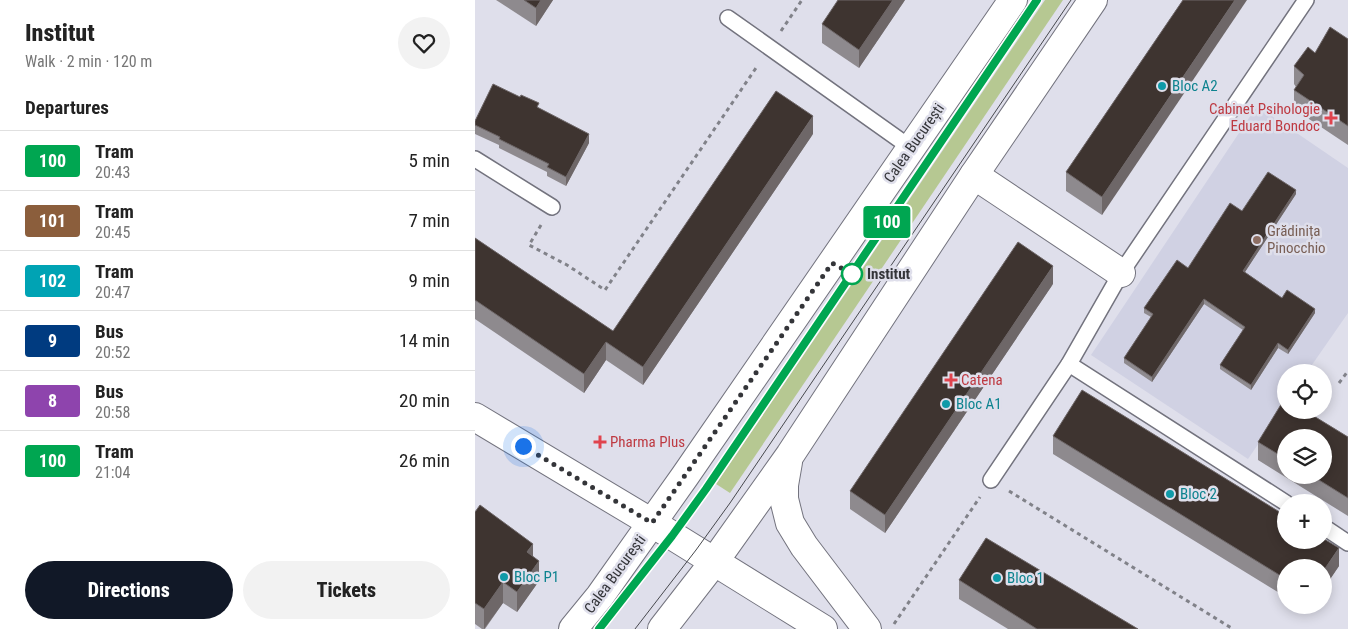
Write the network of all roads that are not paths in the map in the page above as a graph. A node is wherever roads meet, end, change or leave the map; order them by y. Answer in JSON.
{"nodes":[{"id":1,"x":1013,"y":0,"type":"edge"},
{"id":2,"x":1093,"y":0,"type":"edge"},
{"id":3,"x":1306,"y":0,"type":"edge"},
{"id":4,"x":728,"y":18,"type":"dead end"},
{"id":5,"x":911,"y":148,"type":"junction"},
{"id":6,"x":475,"y":159,"type":"edge"},
{"id":7,"x":974,"y":175,"type":"junction"},
{"id":8,"x":552,"y":208,"type":"road end"},
{"id":9,"x":1121,"y":273,"type":"junction"},
{"id":10,"x":1069,"y":364,"type":"junction"},
{"id":11,"x":475,"y":417,"type":"edge"},
{"id":12,"x":790,"y":455,"type":"junction"},
{"id":13,"x":991,"y":480,"type":"road end"},
{"id":14,"x":1277,"y":497,"type":"edge"},
{"id":15,"x":652,"y":523,"type":"junction"},
{"id":16,"x":1332,"y":532,"type":"edge"},
{"id":17,"x":1348,"y":543,"type":"edge"},
{"id":18,"x":714,"y":562,"type":"junction"},
{"id":19,"x":573,"y":629,"type":"edge"},
{"id":20,"x":662,"y":629,"type":"edge"},
{"id":21,"x":823,"y":629,"type":"edge"},
{"id":22,"x":867,"y":629,"type":"edge"}],
"edges":[{"from":1,"to":5,"type":"main road","name":"Calea București"},
{"from":2,"to":7,"type":"main road"},
{"from":3,"to":9,"type":"lane"},
{"from":4,"to":5,"type":"lane"},
{"from":5,"to":15,"type":"main road","name":"Calea București"},
{"from":6,"to":8,"type":"lane"},
{"from":7,"to":9,"type":"main road"},
{"from":7,"to":12,"type":"main road"},
{"from":9,"to":10,"type":"lane"},
{"from":10,"to":13,"type":"lane"},
{"from":10,"to":14,"type":"lane"},
{"from":11,"to":15,"type":"main road"},
{"from":12,"to":18,"type":"main road"},
{"from":12,"to":22,"type":"main road"},
{"from":15,"to":18,"type":"main road"},
{"from":15,"to":19,"type":"main road","name":"Calea București"},
{"from":16,"to":17,"type":"lane"},
{"from":18,"to":20,"type":"main road"},
{"from":18,"to":21,"type":"main road"}]}
